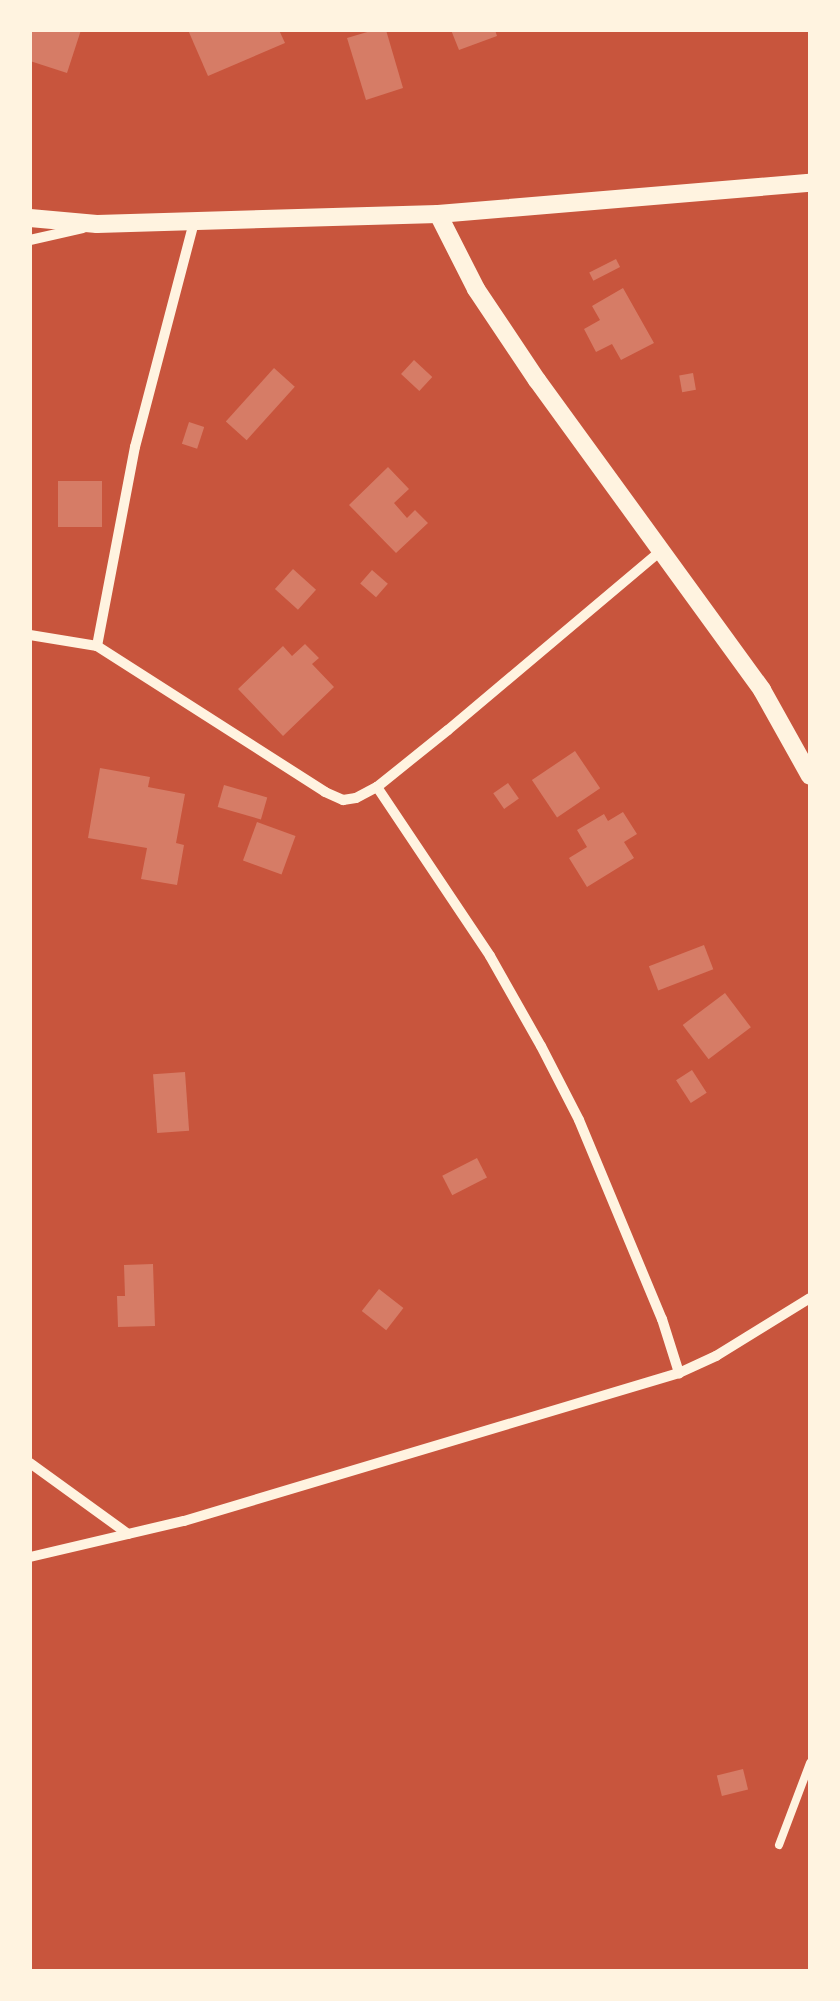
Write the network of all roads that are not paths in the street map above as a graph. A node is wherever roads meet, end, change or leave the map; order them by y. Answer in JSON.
{"nodes":[{"id":1,"x":810,"y":183,"type":"edge"},
{"id":2,"x":438,"y":214,"type":"junction"},
{"id":3,"x":30,"y":218,"type":"edge"},
{"id":4,"x":194,"y":222,"type":"junction"},
{"id":5,"x":97,"y":224,"type":"junction"},
{"id":6,"x":30,"y":240,"type":"edge"},
{"id":7,"x":664,"y":549,"type":"junction"},
{"id":8,"x":30,"y":635,"type":"edge"},
{"id":9,"x":97,"y":646,"type":"junction"},
{"id":10,"x":810,"y":776,"type":"edge"},
{"id":11,"x":377,"y":787,"type":"junction"},
{"id":12,"x":810,"y":1298,"type":"edge"},
{"id":13,"x":679,"y":1373,"type":"junction"},
{"id":14,"x":30,"y":1463,"type":"edge"},
{"id":15,"x":128,"y":1534,"type":"junction"},
{"id":16,"x":30,"y":1557,"type":"edge"},
{"id":17,"x":810,"y":1763,"type":"edge"},
{"id":18,"x":779,"y":1845,"type":"dead end"}],
"edges":[{"from":1,"to":2,"type":"street"},
{"from":2,"to":4,"type":"street"},
{"from":2,"to":7,"type":"street"},
{"from":3,"to":5,"type":"street"},
{"from":4,"to":5,"type":"street"},
{"from":4,"to":9,"type":"street"},
{"from":5,"to":6,"type":"street"},
{"from":7,"to":10,"type":"street"},
{"from":7,"to":11,"type":"street"},
{"from":8,"to":9,"type":"street"},
{"from":9,"to":11,"type":"street"},
{"from":11,"to":13,"type":"street"},
{"from":12,"to":13,"type":"street"},
{"from":13,"to":15,"type":"street"},
{"from":14,"to":15,"type":"street"},
{"from":15,"to":16,"type":"street"},
{"from":17,"to":18,"type":"lane"}]}
